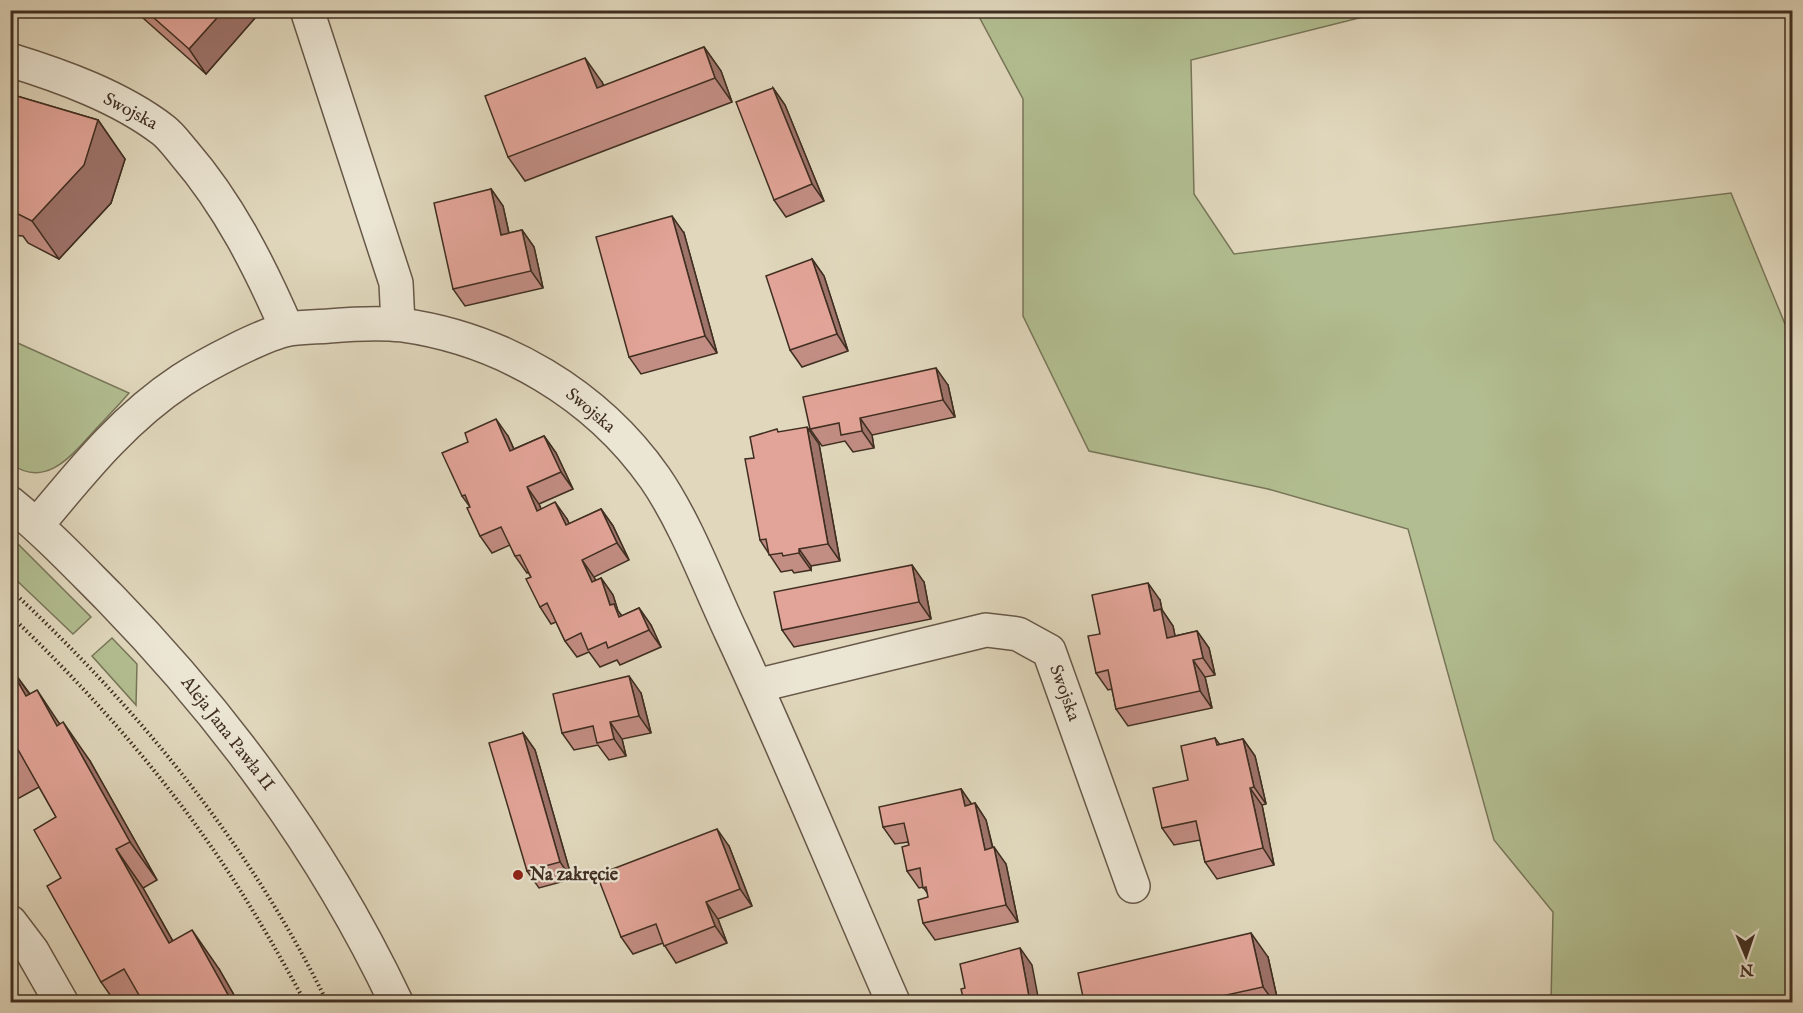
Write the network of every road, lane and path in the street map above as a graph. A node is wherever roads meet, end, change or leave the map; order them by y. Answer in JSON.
{"nodes":[{"id":1,"x":307,"y":10,"type":"edge"},
{"id":2,"x":10,"y":60,"type":"edge"},
{"id":3,"x":398,"y":324,"type":"junction"},
{"id":4,"x":287,"y":329,"type":"junction"},
{"id":5,"x":10,"y":503,"type":"edge"},
{"id":6,"x":38,"y":525,"type":"junction"},
{"id":7,"x":10,"y":589,"type":"edge"},
{"id":8,"x":10,"y":615,"type":"edge"},
{"id":9,"x":756,"y":686,"type":"junction"},
{"id":10,"x":1133,"y":886,"type":"dead end"},
{"id":11,"x":10,"y":922,"type":"edge"},
{"id":12,"x":61,"y":1002,"type":"edge"},
{"id":13,"x":305,"y":1002,"type":"edge"},
{"id":14,"x":327,"y":1002,"type":"edge"},
{"id":15,"x":396,"y":1002,"type":"edge"},
{"id":16,"x":893,"y":1002,"type":"edge"}],
"edges":[{"from":1,"to":3,"type":"street"},
{"from":2,"to":4,"type":"street","name":"Swojska"},
{"from":3,"to":4,"type":"street","name":"Swojska"},
{"from":3,"to":9,"type":"street","name":"Swojska"},
{"from":4,"to":6,"type":"street","name":"Swojska"},
{"from":5,"to":6,"type":"street","name":"Aleja Jana Pawła II"},
{"from":6,"to":15,"type":"street","name":"Aleja Jana Pawła II"},
{"from":7,"to":14,"type":"path"},
{"from":8,"to":13,"type":"path"},
{"from":9,"to":10,"type":"street","name":"Swojska"},
{"from":9,"to":16,"type":"street","name":"Swojska"},
{"from":11,"to":12,"type":"street"}]}
